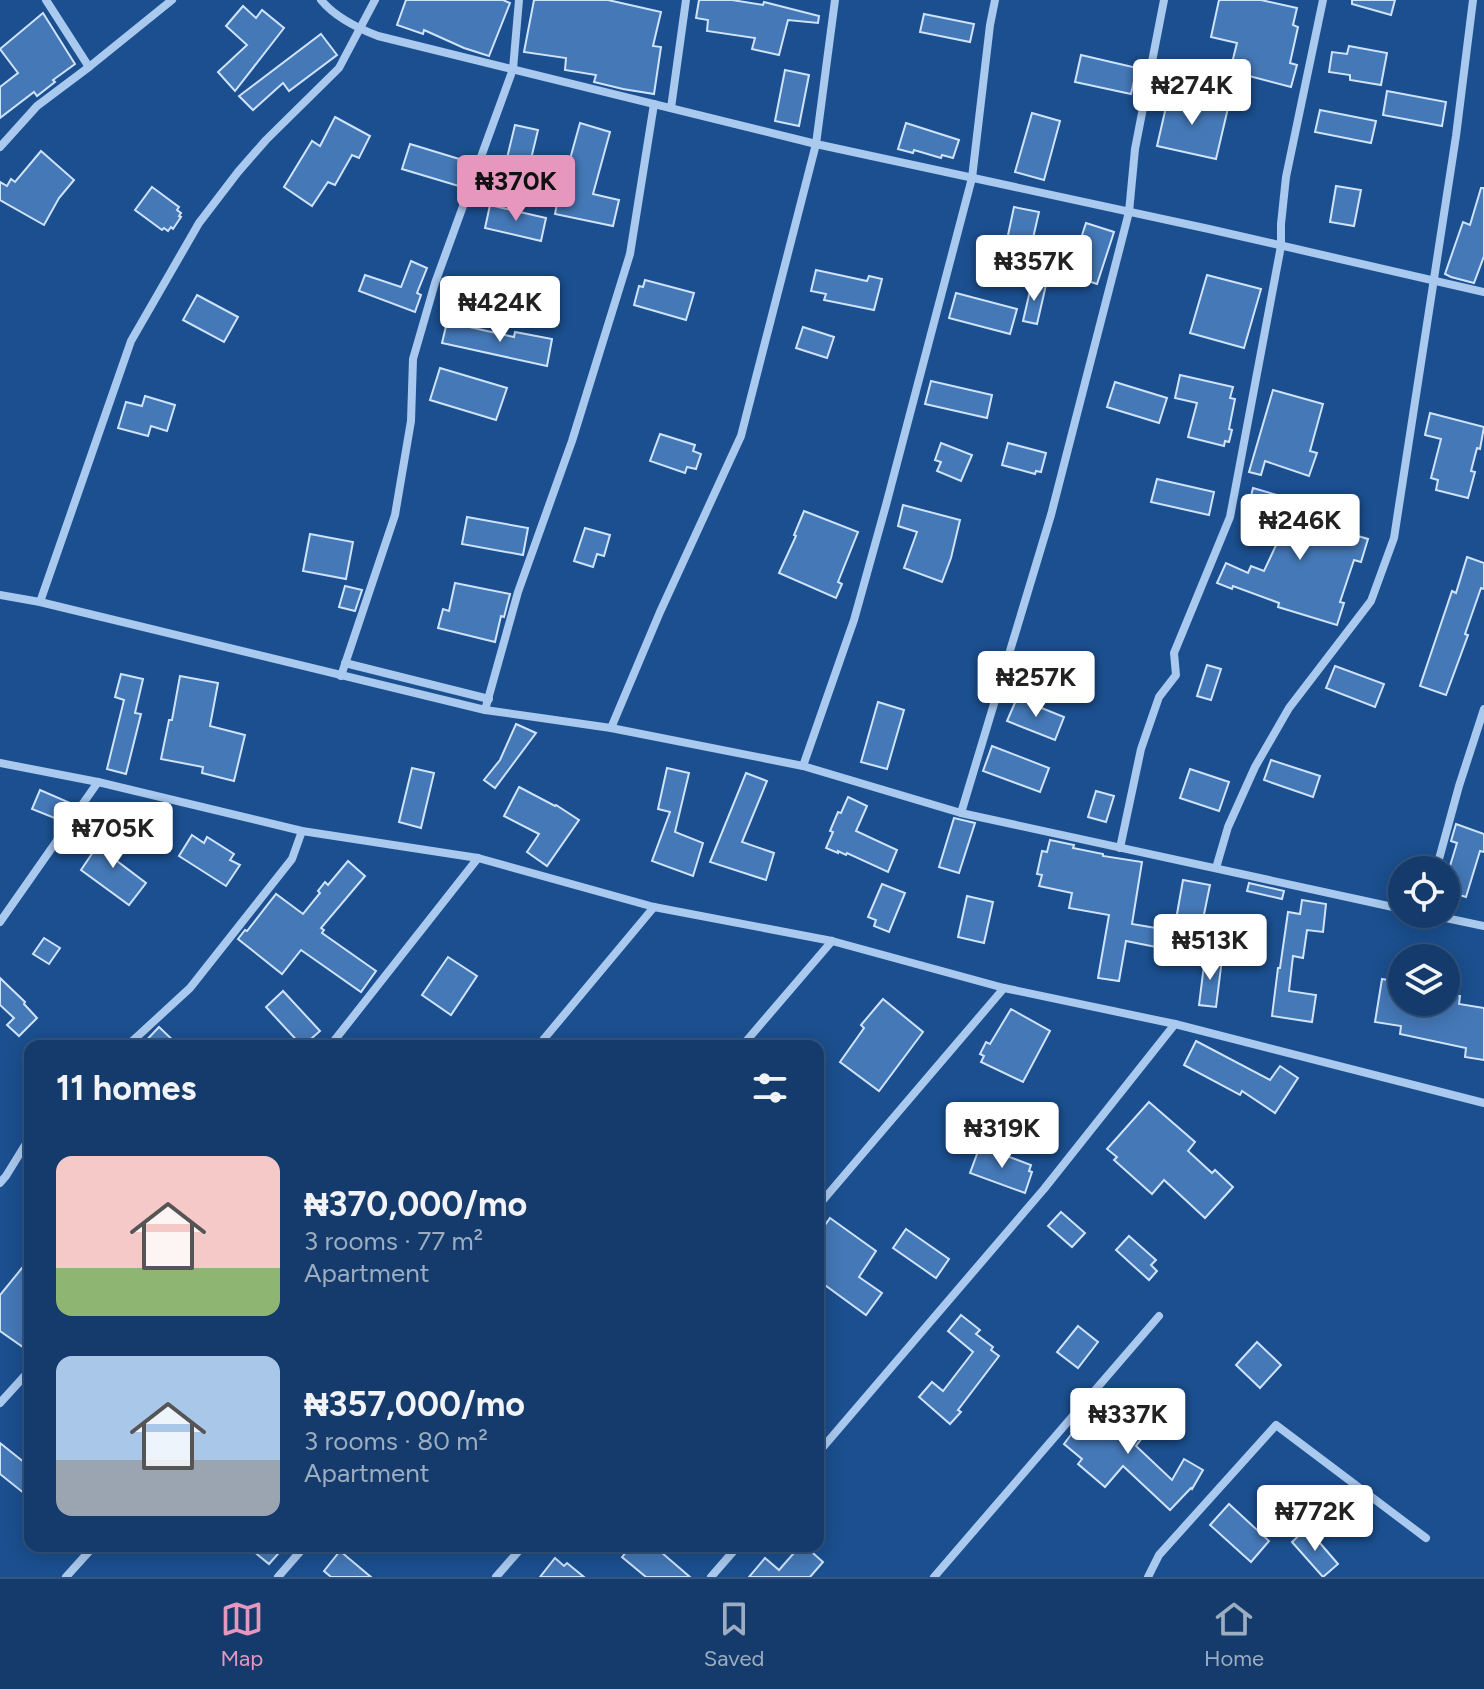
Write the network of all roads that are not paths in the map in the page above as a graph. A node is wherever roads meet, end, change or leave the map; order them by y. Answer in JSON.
{"nodes":[{"id":1,"x":46,"y":0,"type":"edge"},
{"id":2,"x":172,"y":0,"type":"edge"},
{"id":3,"x":321,"y":0,"type":"edge"},
{"id":4,"x":375,"y":0,"type":"edge"},
{"id":5,"x":519,"y":0,"type":"edge"},
{"id":6,"x":686,"y":0,"type":"edge"},
{"id":7,"x":835,"y":0,"type":"edge"},
{"id":8,"x":995,"y":0,"type":"edge"},
{"id":9,"x":1164,"y":0,"type":"edge"},
{"id":10,"x":1323,"y":0,"type":"edge"},
{"id":11,"x":1473,"y":0,"type":"edge"},
{"id":12,"x":360,"y":29,"type":"junction"},
{"id":13,"x":89,"y":67,"type":"junction"},
{"id":14,"x":513,"y":69,"type":"junction"},
{"id":15,"x":654,"y":104,"type":"junction"},
{"id":16,"x":671,"y":108,"type":"junction"},
{"id":17,"x":816,"y":144,"type":"junction"},
{"id":18,"x":0,"y":147,"type":"edge"},
{"id":19,"x":972,"y":178,"type":"junction"},
{"id":20,"x":1129,"y":212,"type":"junction"},
{"id":21,"x":1281,"y":246,"type":"junction"},
{"id":22,"x":1432,"y":280,"type":"junction"},
{"id":23,"x":1484,"y":292,"type":"edge"},
{"id":24,"x":0,"y":595,"type":"edge"},
{"id":25,"x":40,"y":602,"type":"junction"},
{"id":26,"x":345,"y":663,"type":"junction"},
{"id":27,"x":341,"y":676,"type":"junction"},
{"id":28,"x":489,"y":699,"type":"junction"},
{"id":29,"x":1484,"y":709,"type":"edge"},
{"id":30,"x":485,"y":710,"type":"junction"},
{"id":31,"x":611,"y":728,"type":"junction"},
{"id":32,"x":0,"y":763,"type":"edge"},
{"id":33,"x":803,"y":766,"type":"junction"},
{"id":34,"x":98,"y":782,"type":"junction"},
{"id":35,"x":961,"y":813,"type":"junction"},
{"id":36,"x":302,"y":831,"type":"junction"},
{"id":37,"x":1120,"y":848,"type":"junction"},
{"id":38,"x":1440,"y":856,"type":"edge"},
{"id":39,"x":478,"y":858,"type":"junction"},
{"id":40,"x":1216,"y":868,"type":"junction"},
{"id":41,"x":1388,"y":906,"type":"edge"},
{"id":42,"x":654,"y":907,"type":"junction"},
{"id":43,"x":1460,"y":921,"type":"edge"},
{"id":44,"x":0,"y":922,"type":"edge"},
{"id":45,"x":1484,"y":926,"type":"edge"},
{"id":46,"x":832,"y":941,"type":"junction"},
{"id":47,"x":1004,"y":988,"type":"junction"},
{"id":48,"x":1175,"y":1024,"type":"junction"},
{"id":49,"x":134,"y":1040,"type":"edge"},
{"id":50,"x":335,"y":1040,"type":"edge"},
{"id":51,"x":543,"y":1040,"type":"edge"},
{"id":52,"x":747,"y":1040,"type":"edge"},
{"id":53,"x":1484,"y":1103,"type":"edge"},
{"id":54,"x":24,"y":1146,"type":"edge"},
{"id":55,"x":0,"y":1183,"type":"edge"},
{"id":56,"x":824,"y":1199,"type":"edge"},
{"id":57,"x":1159,"y":1316,"type":"dead end"},
{"id":58,"x":24,"y":1377,"type":"edge"},
{"id":59,"x":0,"y":1403,"type":"edge"},
{"id":60,"x":824,"y":1446,"type":"edge"},
{"id":61,"x":1426,"y":1538,"type":"dead end"},
{"id":62,"x":89,"y":1552,"type":"edge"},
{"id":63,"x":300,"y":1552,"type":"edge"},
{"id":64,"x":518,"y":1552,"type":"edge"},
{"id":65,"x":733,"y":1552,"type":"edge"},
{"id":66,"x":66,"y":1577,"type":"edge"},
{"id":67,"x":278,"y":1577,"type":"edge"},
{"id":68,"x":496,"y":1577,"type":"edge"},
{"id":69,"x":711,"y":1577,"type":"edge"},
{"id":70,"x":934,"y":1577,"type":"edge"},
{"id":71,"x":1148,"y":1577,"type":"edge"}],
"edges":[{"from":1,"to":13,"type":"street"},
{"from":2,"to":13,"type":"street"},
{"from":3,"to":12,"type":"street"},
{"from":4,"to":12,"type":"street"},
{"from":5,"to":14,"type":"street"},
{"from":6,"to":16,"type":"street"},
{"from":7,"to":17,"type":"street"},
{"from":8,"to":19,"type":"street"},
{"from":9,"to":20,"type":"street"},
{"from":10,"to":21,"type":"street"},
{"from":11,"to":22,"type":"street"},
{"from":12,"to":14,"type":"street"},
{"from":12,"to":25,"type":"street"},
{"from":13,"to":18,"type":"street"},
{"from":14,"to":15,"type":"street"},
{"from":14,"to":26,"type":"street"},
{"from":15,"to":16,"type":"street"},
{"from":15,"to":28,"type":"street"},
{"from":16,"to":17,"type":"street"},
{"from":17,"to":19,"type":"street"},
{"from":17,"to":31,"type":"street"},
{"from":19,"to":20,"type":"street"},
{"from":19,"to":33,"type":"street"},
{"from":20,"to":21,"type":"street"},
{"from":20,"to":35,"type":"street"},
{"from":21,"to":22,"type":"street"},
{"from":21,"to":37,"type":"street"},
{"from":22,"to":23,"type":"street"},
{"from":22,"to":40,"type":"street"},
{"from":24,"to":25,"type":"street"},
{"from":25,"to":27,"type":"street"},
{"from":26,"to":27,"type":"street"},
{"from":26,"to":28,"type":"street"},
{"from":27,"to":30,"type":"street"},
{"from":28,"to":30,"type":"street"},
{"from":29,"to":38,"type":"street"},
{"from":30,"to":31,"type":"street"},
{"from":31,"to":33,"type":"street"},
{"from":32,"to":34,"type":"street"},
{"from":33,"to":35,"type":"street"},
{"from":34,"to":36,"type":"street"},
{"from":34,"to":44,"type":"street"},
{"from":35,"to":37,"type":"street"},
{"from":36,"to":39,"type":"street"},
{"from":36,"to":49,"type":"street"},
{"from":37,"to":40,"type":"street"},
{"from":39,"to":42,"type":"street"},
{"from":39,"to":50,"type":"street"},
{"from":40,"to":41,"type":"street"},
{"from":42,"to":46,"type":"street"},
{"from":42,"to":51,"type":"street"},
{"from":43,"to":45,"type":"street"},
{"from":46,"to":47,"type":"street"},
{"from":46,"to":52,"type":"street"},
{"from":47,"to":48,"type":"street"},
{"from":47,"to":56,"type":"street"},
{"from":48,"to":53,"type":"street"},
{"from":48,"to":60,"type":"street"},
{"from":54,"to":55,"type":"street"},
{"from":57,"to":70,"type":"street"},
{"from":58,"to":59,"type":"street"},
{"from":61,"to":71,"type":"street"},
{"from":62,"to":66,"type":"street"},
{"from":63,"to":67,"type":"street"},
{"from":64,"to":68,"type":"street"},
{"from":65,"to":69,"type":"street"}]}
